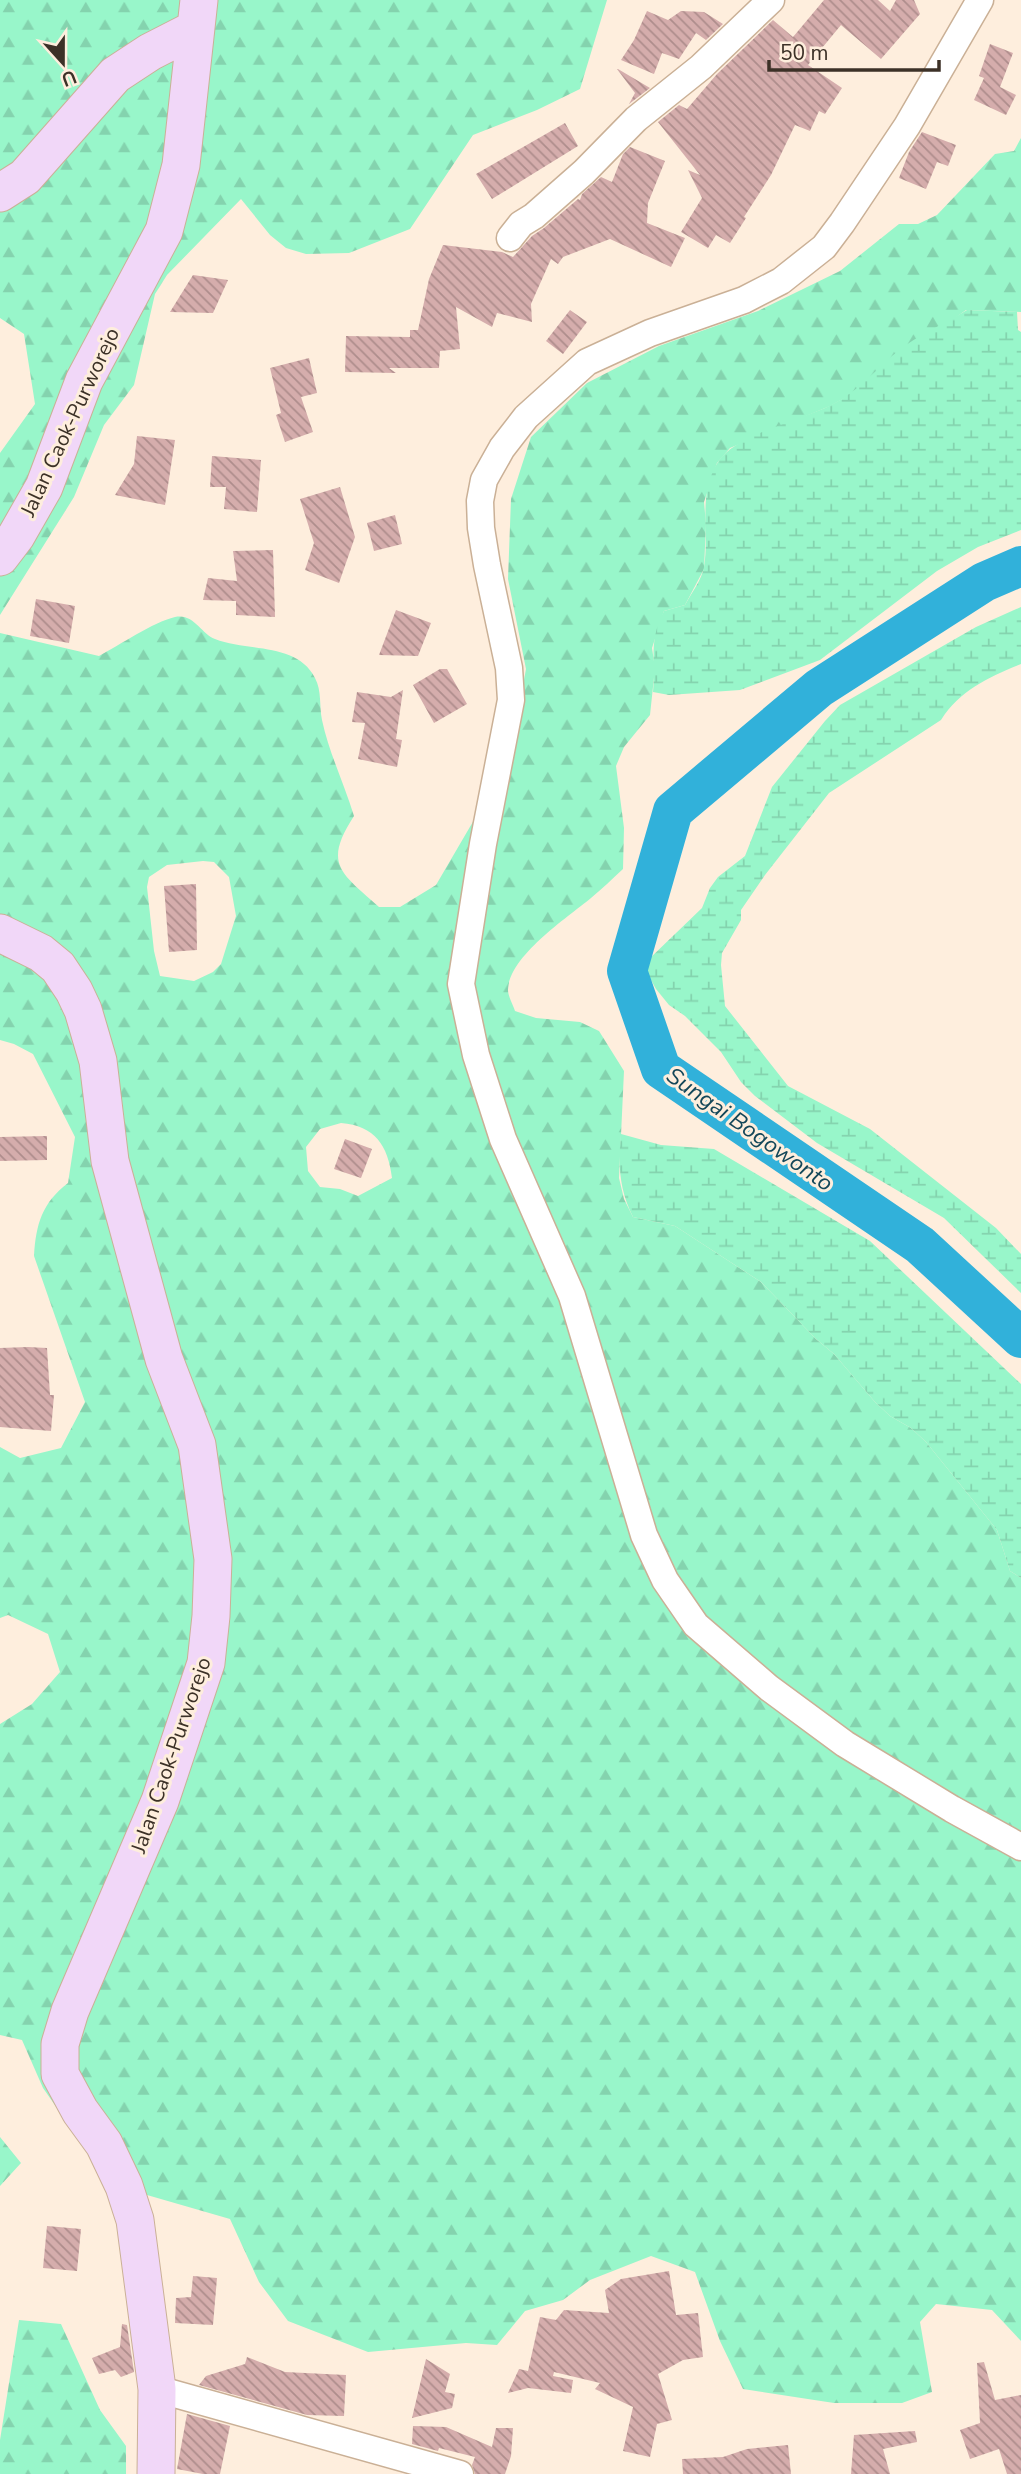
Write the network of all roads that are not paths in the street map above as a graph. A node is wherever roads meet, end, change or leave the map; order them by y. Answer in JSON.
{"nodes":[{"id":1,"x":771,"y":0,"type":"edge"},
{"id":2,"x":980,"y":0,"type":"edge"},
{"id":3,"x":197,"y":15,"type":"edge"},
{"id":4,"x":0,"y":193,"type":"edge"},
{"id":5,"x":510,"y":238,"type":"dead end"},
{"id":6,"x":0,"y":557,"type":"edge"},
{"id":7,"x":0,"y":933,"type":"edge"},
{"id":8,"x":1021,"y":1847,"type":"edge"},
{"id":9,"x":157,"y":2389,"type":"junction"},
{"id":10,"x":156,"y":2474,"type":"edge"},
{"id":11,"x":460,"y":2474,"type":"edge"}],
"edges":[{"from":1,"to":5,"type":"street"},
{"from":2,"to":8,"type":"street"},
{"from":3,"to":4,"type":"street"},
{"from":3,"to":6,"type":"street","name":"Jalan Caok-Purworejo"},
{"from":7,"to":9,"type":"street","name":"Jalan Caok-Purworejo"},
{"from":9,"to":10,"type":"street","name":"Jalan Caok-Purworejo"},
{"from":9,"to":11,"type":"street"}]}
